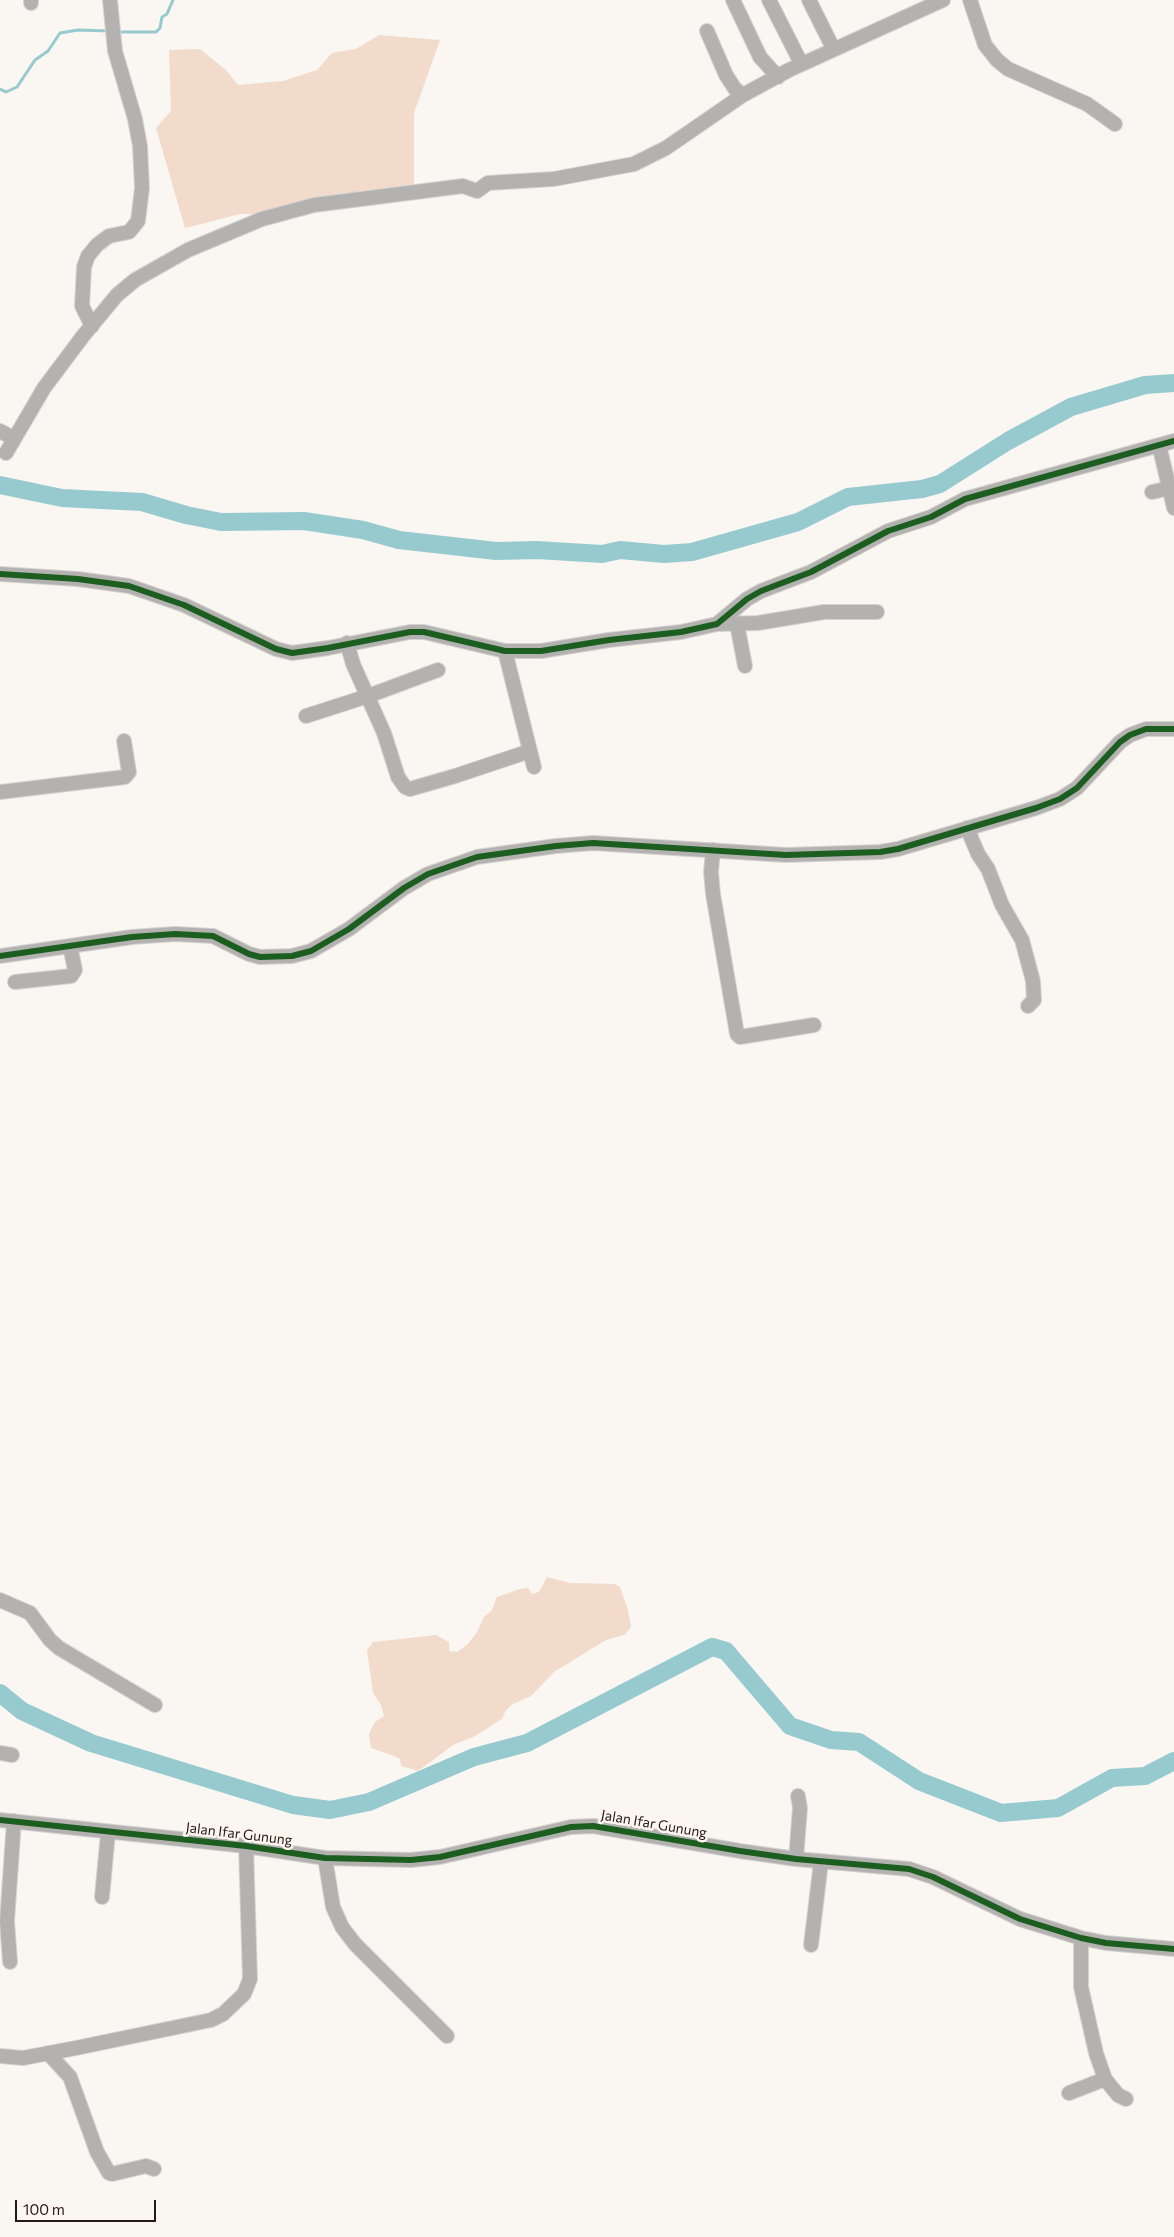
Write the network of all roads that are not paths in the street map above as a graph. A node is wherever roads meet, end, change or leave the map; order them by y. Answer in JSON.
{"nodes":[{"id":1,"x":110,"y":0,"type":"edge"},
{"id":2,"x":733,"y":0,"type":"edge"},
{"id":3,"x":769,"y":0,"type":"edge"},
{"id":4,"x":809,"y":0,"type":"edge"},
{"id":5,"x":943,"y":0,"type":"edge"},
{"id":6,"x":970,"y":0,"type":"edge"},
{"id":7,"x":707,"y":31,"type":"dead end"},
{"id":8,"x":833,"y":48,"type":"junction"},
{"id":9,"x":801,"y":63,"type":"junction"},
{"id":10,"x":778,"y":77,"type":"junction"},
{"id":11,"x":743,"y":95,"type":"junction"},
{"id":12,"x":1115,"y":124,"type":"dead end"},
{"id":13,"x":92,"y":326,"type":"junction"},
{"id":14,"x":0,"y":431,"type":"edge"},
{"id":15,"x":13,"y":438,"type":"junction"},
{"id":16,"x":1174,"y":441,"type":"edge"},
{"id":17,"x":1159,"y":445,"type":"junction"},
{"id":18,"x":6,"y":453,"type":"dead end"},
{"id":19,"x":1172,"y":487,"type":"edge"},
{"id":20,"x":1152,"y":492,"type":"dead end"},
{"id":21,"x":1174,"y":508,"type":"edge"},
{"id":22,"x":0,"y":574,"type":"edge"},
{"id":23,"x":877,"y":612,"type":"dead end"},
{"id":24,"x":716,"y":624,"type":"junction"},
{"id":25,"x":737,"y":624,"type":"junction"},
{"id":26,"x":346,"y":643,"type":"junction"},
{"id":27,"x":505,"y":651,"type":"junction"},
{"id":28,"x":745,"y":666,"type":"dead end"},
{"id":29,"x":438,"y":670,"type":"dead end"},
{"id":30,"x":368,"y":696,"type":"junction"},
{"id":31,"x":306,"y":716,"type":"dead end"},
{"id":32,"x":1174,"y":729,"type":"edge"},
{"id":33,"x":124,"y":741,"type":"dead end"},
{"id":34,"x":530,"y":752,"type":"junction"},
{"id":35,"x":534,"y":767,"type":"dead end"},
{"id":36,"x":0,"y":792,"type":"edge"},
{"id":37,"x":967,"y":828,"type":"junction"},
{"id":38,"x":713,"y":850,"type":"junction"},
{"id":39,"x":70,"y":946,"type":"junction"},
{"id":40,"x":0,"y":956,"type":"edge"},
{"id":41,"x":15,"y":982,"type":"dead end"},
{"id":42,"x":1028,"y":1006,"type":"dead end"},
{"id":43,"x":814,"y":1025,"type":"dead end"},
{"id":44,"x":0,"y":1600,"type":"edge"},
{"id":45,"x":155,"y":1705,"type":"dead end"},
{"id":46,"x":798,"y":1796,"type":"dead end"},
{"id":47,"x":0,"y":1820,"type":"edge"},
{"id":48,"x":14,"y":1822,"type":"junction"},
{"id":49,"x":108,"y":1833,"type":"junction"},
{"id":50,"x":246,"y":1846,"type":"junction"},
{"id":51,"x":325,"y":1858,"type":"junction"},
{"id":52,"x":796,"y":1859,"type":"junction"},
{"id":53,"x":821,"y":1862,"type":"junction"},
{"id":54,"x":102,"y":1897,"type":"dead end"},
{"id":55,"x":1082,"y":1938,"type":"junction"},
{"id":56,"x":811,"y":1945,"type":"dead end"},
{"id":57,"x":1174,"y":1949,"type":"edge"},
{"id":58,"x":10,"y":1962,"type":"dead end"},
{"id":59,"x":447,"y":2036,"type":"dead end"},
{"id":60,"x":48,"y":2054,"type":"junction"},
{"id":61,"x":0,"y":2056,"type":"edge"},
{"id":62,"x":1105,"y":2079,"type":"junction"},
{"id":63,"x":1069,"y":2093,"type":"dead end"},
{"id":64,"x":1126,"y":2099,"type":"dead end"},
{"id":65,"x":154,"y":2169,"type":"dead end"}],
"edges":[{"from":1,"to":13,"type":"street"},
{"from":2,"to":10,"type":"street"},
{"from":3,"to":9,"type":"street"},
{"from":4,"to":8,"type":"street"},
{"from":5,"to":8,"type":"street"},
{"from":6,"to":12,"type":"street"},
{"from":7,"to":11,"type":"street"},
{"from":8,"to":9,"type":"street"},
{"from":9,"to":10,"type":"street"},
{"from":10,"to":11,"type":"street"},
{"from":11,"to":13,"type":"street"},
{"from":13,"to":15,"type":"street"},
{"from":14,"to":15,"type":"street"},
{"from":15,"to":18,"type":"street"},
{"from":16,"to":17,"type":"street"},
{"from":17,"to":19,"type":"street"},
{"from":17,"to":24,"type":"street"},
{"from":19,"to":20,"type":"street"},
{"from":19,"to":21,"type":"street"},
{"from":22,"to":26,"type":"street"},
{"from":23,"to":25,"type":"street"},
{"from":24,"to":25,"type":"street"},
{"from":24,"to":27,"type":"street"},
{"from":25,"to":28,"type":"street"},
{"from":26,"to":27,"type":"street"},
{"from":26,"to":30,"type":"street"},
{"from":27,"to":34,"type":"street"},
{"from":29,"to":30,"type":"street"},
{"from":30,"to":31,"type":"street"},
{"from":30,"to":34,"type":"street"},
{"from":32,"to":37,"type":"street"},
{"from":33,"to":36,"type":"street"},
{"from":34,"to":35,"type":"street"},
{"from":37,"to":38,"type":"street"},
{"from":37,"to":42,"type":"street"},
{"from":38,"to":39,"type":"street"},
{"from":38,"to":43,"type":"street"},
{"from":39,"to":40,"type":"street"},
{"from":39,"to":41,"type":"street"},
{"from":44,"to":45,"type":"street"},
{"from":46,"to":52,"type":"street"},
{"from":47,"to":48,"type":"street","name":"Jalan Ifar Gunung"},
{"from":48,"to":49,"type":"street","name":"Jalan Ifar Gunung"},
{"from":48,"to":58,"type":"street"},
{"from":49,"to":50,"type":"street","name":"Jalan Ifar Gunung"},
{"from":49,"to":54,"type":"street"},
{"from":50,"to":51,"type":"street","name":"Jalan Ifar Gunung"},
{"from":50,"to":60,"type":"street"},
{"from":51,"to":52,"type":"street","name":"Jalan Ifar Gunung"},
{"from":51,"to":59,"type":"street"},
{"from":52,"to":53,"type":"street","name":"Jalan Ifar Gunung"},
{"from":53,"to":55,"type":"street","name":"Jalan Ifar Gunung"},
{"from":53,"to":56,"type":"street"},
{"from":55,"to":57,"type":"street","name":"Jalan Ifar Gunung"},
{"from":55,"to":62,"type":"street"},
{"from":60,"to":61,"type":"street"},
{"from":60,"to":65,"type":"street"},
{"from":62,"to":63,"type":"street"},
{"from":62,"to":64,"type":"street"}]}
